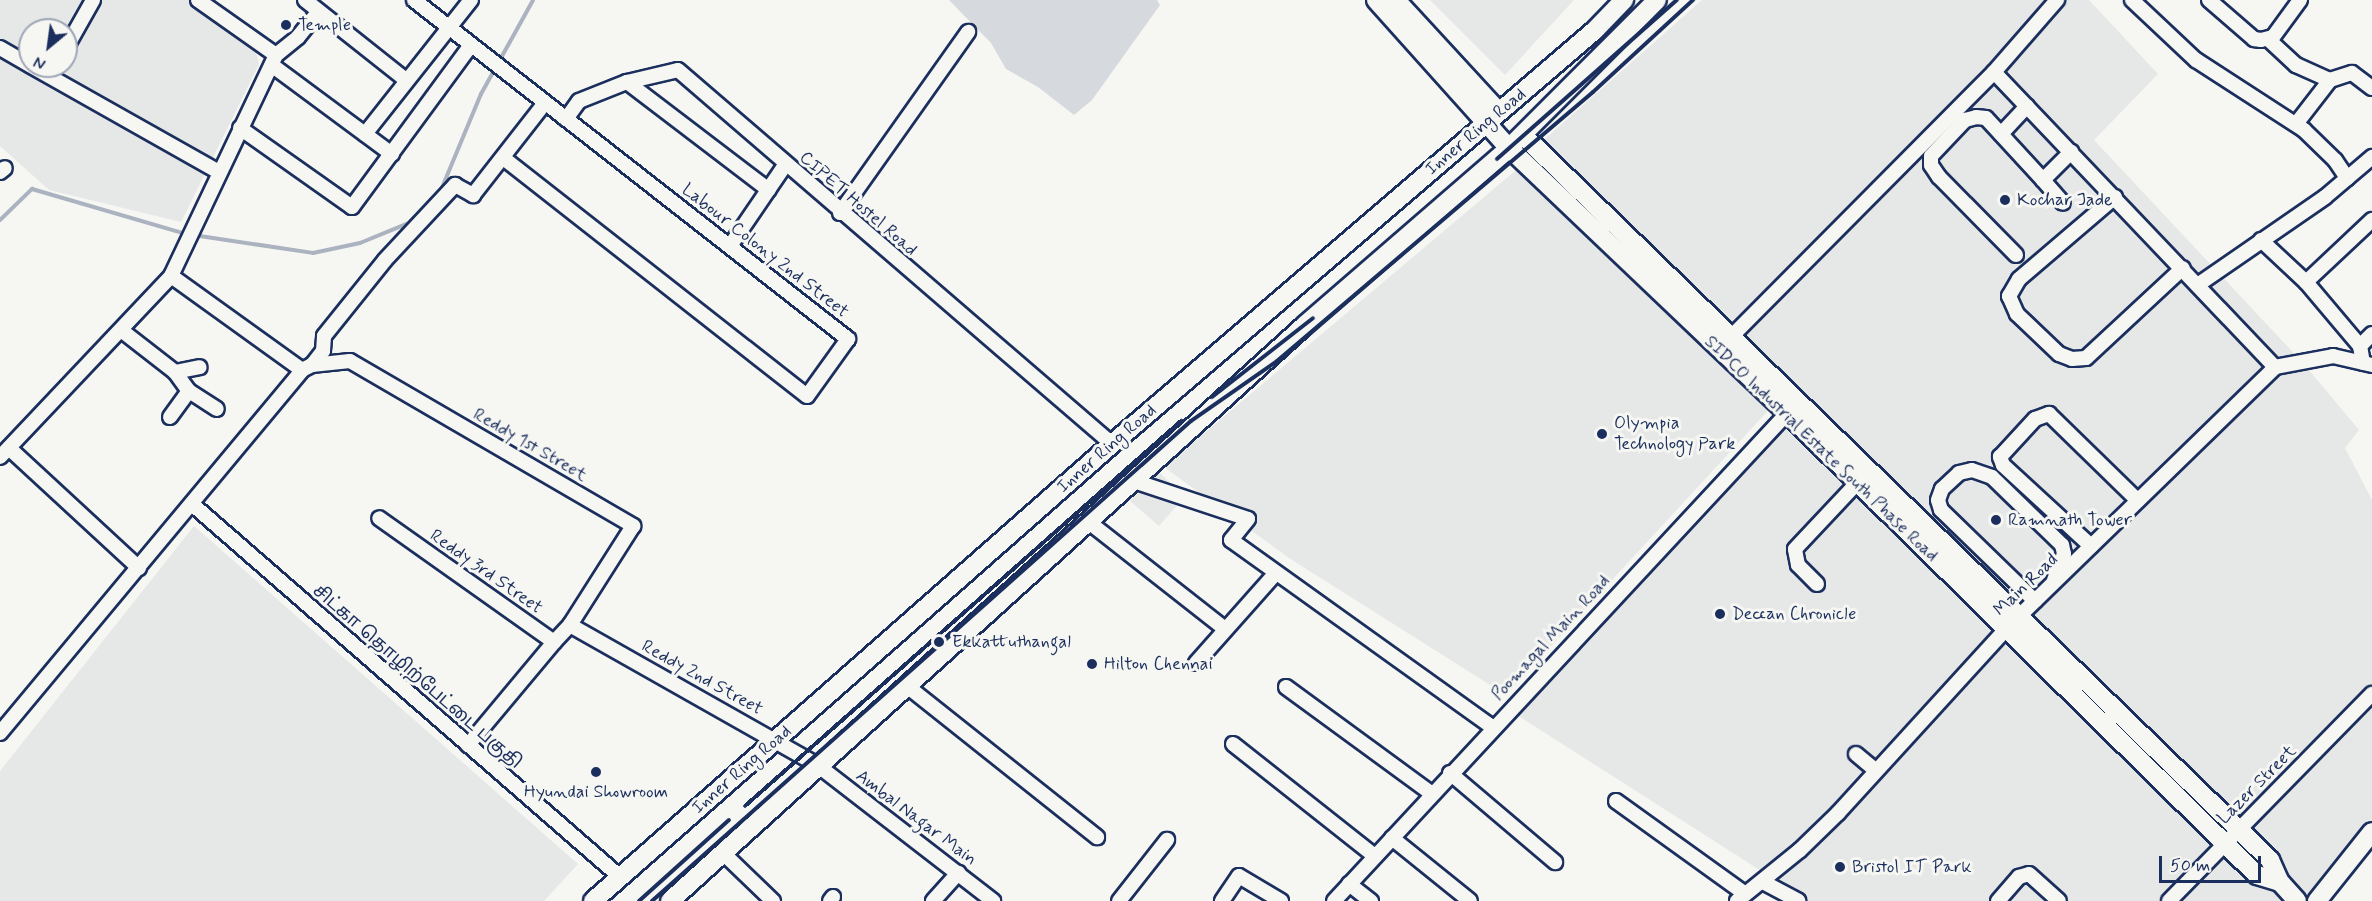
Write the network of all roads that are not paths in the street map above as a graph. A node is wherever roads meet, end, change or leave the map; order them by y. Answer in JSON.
{"nodes":[{"id":1,"x":93,"y":0,"type":"edge"},
{"id":2,"x":198,"y":0,"type":"edge"},
{"id":3,"x":305,"y":0,"type":"edge"},
{"id":4,"x":414,"y":0,"type":"edge"},
{"id":5,"x":471,"y":0,"type":"edge"},
{"id":6,"x":1376,"y":0,"type":"edge"},
{"id":7,"x":1396,"y":0,"type":"edge"},
{"id":8,"x":1624,"y":0,"type":"edge"},
{"id":9,"x":1657,"y":0,"type":"edge"},
{"id":10,"x":2057,"y":0,"type":"edge"},
{"id":11,"x":2132,"y":0,"type":"edge"},
{"id":12,"x":2209,"y":0,"type":"edge"},
{"id":13,"x":2300,"y":0,"type":"edge"},
{"id":14,"x":319,"y":11,"type":"junction"},
{"id":15,"x":78,"y":27,"type":"edge"},
{"id":16,"x":448,"y":27,"type":"junction"},
{"id":17,"x":968,"y":32,"type":"dead end"},
{"id":18,"x":2269,"y":40,"type":"junction"},
{"id":19,"x":471,"y":45,"type":"junction"},
{"id":20,"x":0,"y":48,"type":"edge"},
{"id":21,"x":18,"y":58,"type":"edge"},
{"id":22,"x":274,"y":60,"type":"junction"},
{"id":23,"x":1995,"y":72,"type":"junction"},
{"id":24,"x":65,"y":78,"type":"edge"},
{"id":25,"x":406,"y":80,"type":"junction"},
{"id":26,"x":2330,"y":80,"type":"junction"},
{"id":27,"x":627,"y":82,"type":"junction"},
{"id":28,"x":2372,"y":88,"type":"edge"},
{"id":29,"x":545,"y":103,"type":"junction"},
{"id":30,"x":2027,"y":106,"type":"junction"},
{"id":31,"x":1493,"y":118,"type":"junction"},
{"id":32,"x":566,"y":119,"type":"junction"},
{"id":33,"x":2296,"y":124,"type":"junction"},
{"id":34,"x":240,"y":128,"type":"junction"},
{"id":35,"x":365,"y":134,"type":"junction"},
{"id":36,"x":2001,"y":134,"type":"junction"},
{"id":37,"x":1523,"y":135,"type":"junction"},
{"id":38,"x":1509,"y":148,"type":"junction"},
{"id":39,"x":2071,"y":152,"type":"junction"},
{"id":40,"x":392,"y":154,"type":"junction"},
{"id":41,"x":2372,"y":157,"type":"edge"},
{"id":42,"x":504,"y":158,"type":"junction"},
{"id":43,"x":785,"y":165,"type":"junction"},
{"id":44,"x":219,"y":172,"type":"junction"},
{"id":45,"x":2347,"y":178,"type":"junction"},
{"id":46,"x":2043,"y":180,"type":"junction"},
{"id":47,"x":769,"y":190,"type":"junction"},
{"id":48,"x":2115,"y":197,"type":"junction"},
{"id":49,"x":2063,"y":203,"type":"dead end"},
{"id":50,"x":840,"y":213,"type":"junction"},
{"id":51,"x":2372,"y":220,"type":"edge"},
{"id":52,"x":2261,"y":240,"type":"junction"},
{"id":53,"x":730,"y":246,"type":"junction"},
{"id":54,"x":2016,"y":255,"type":"dead end"},
{"id":55,"x":2183,"y":268,"type":"junction"},
{"id":56,"x":171,"y":276,"type":"junction"},
{"id":57,"x":2306,"y":282,"type":"junction"},
{"id":58,"x":2199,"y":284,"type":"junction"},
{"id":59,"x":121,"y":330,"type":"junction"},
{"id":60,"x":2372,"y":334,"type":"edge"},
{"id":61,"x":1725,"y":343,"type":"junction"},
{"id":62,"x":2360,"y":346,"type":"junction"},
{"id":63,"x":2367,"y":364,"type":"edge"},
{"id":64,"x":200,"y":366,"type":"dead end"},
{"id":65,"x":307,"y":367,"type":"junction"},
{"id":66,"x":2275,"y":367,"type":"junction"},
{"id":67,"x":175,"y":372,"type":"junction"},
{"id":68,"x":189,"y":391,"type":"junction"},
{"id":69,"x":1793,"y":408,"type":"junction"},
{"id":70,"x":217,"y":410,"type":"dead end"},
{"id":71,"x":170,"y":417,"type":"dead end"},
{"id":72,"x":1112,"y":444,"type":"junction"},
{"id":73,"x":5,"y":453,"type":"edge"},
{"id":74,"x":1134,"y":482,"type":"junction"},
{"id":75,"x":1858,"y":482,"type":"junction"},
{"id":76,"x":2138,"y":501,"type":"junction"},
{"id":77,"x":192,"y":504,"type":"junction"},
{"id":78,"x":379,"y":518,"type":"dead end"},
{"id":79,"x":1090,"y":523,"type":"junction"},
{"id":80,"x":2091,"y":546,"type":"junction"},
{"id":81,"x":139,"y":568,"type":"junction"},
{"id":82,"x":1275,"y":574,"type":"junction"},
{"id":83,"x":2054,"y":583,"type":"junction"},
{"id":84,"x":1817,"y":584,"type":"dead end"},
{"id":85,"x":2035,"y":601,"type":"junction"},
{"id":86,"x":2013,"y":623,"type":"junction"},
{"id":87,"x":570,"y":625,"type":"junction"},
{"id":88,"x":1224,"y":628,"type":"junction"},
{"id":89,"x":554,"y":642,"type":"junction"},
{"id":90,"x":1196,"y":663,"type":"dead end"},
{"id":91,"x":907,"y":686,"type":"junction"},
{"id":92,"x":1286,"y":687,"type":"dead end"},
{"id":93,"x":2372,"y":694,"type":"edge"},
{"id":94,"x":1492,"y":727,"type":"junction"},
{"id":95,"x":0,"y":733,"type":"edge"},
{"id":96,"x":777,"y":740,"type":"junction"},
{"id":97,"x":1233,"y":744,"type":"dead end"},
{"id":98,"x":468,"y":745,"type":"junction"},
{"id":99,"x":1856,"y":754,"type":"dead end"},
{"id":100,"x":816,"y":764,"type":"junction"},
{"id":101,"x":1876,"y":771,"type":"junction"},
{"id":102,"x":1450,"y":773,"type":"junction"},
{"id":103,"x":1432,"y":794,"type":"junction"},
{"id":104,"x":1616,"y":801,"type":"dead end"},
{"id":105,"x":2239,"y":829,"type":"junction"},
{"id":106,"x":2372,"y":832,"type":"edge"},
{"id":107,"x":1097,"y":837,"type":"dead end"},
{"id":108,"x":1392,"y":838,"type":"junction"},
{"id":109,"x":1167,"y":840,"type":"dead end"},
{"id":110,"x":2225,"y":843,"type":"junction"},
{"id":111,"x":722,"y":852,"type":"junction"},
{"id":112,"x":1375,"y":856,"type":"junction"},
{"id":113,"x":1555,"y":862,"type":"dead end"},
{"id":114,"x":958,"y":873,"type":"junction"},
{"id":115,"x":619,"y":876,"type":"junction"},
{"id":116,"x":1762,"y":882,"type":"junction"},
{"id":117,"x":2280,"y":882,"type":"junction"},
{"id":118,"x":1349,"y":884,"type":"junction"},
{"id":119,"x":1740,"y":897,"type":"edge"},
{"id":120,"x":593,"y":901,"type":"edge"},
{"id":121,"x":670,"y":901,"type":"edge"},
{"id":122,"x":773,"y":901,"type":"edge"},
{"id":123,"x":933,"y":901,"type":"edge"},
{"id":124,"x":993,"y":901,"type":"edge"},
{"id":125,"x":1119,"y":901,"type":"edge"},
{"id":126,"x":1222,"y":901,"type":"edge"},
{"id":127,"x":1281,"y":901,"type":"edge"},
{"id":128,"x":1334,"y":901,"type":"edge"},
{"id":129,"x":1371,"y":901,"type":"edge"},
{"id":130,"x":1470,"y":901,"type":"edge"},
{"id":131,"x":1798,"y":901,"type":"edge"},
{"id":132,"x":1998,"y":901,"type":"edge"},
{"id":133,"x":2059,"y":901,"type":"edge"},
{"id":134,"x":2169,"y":901,"type":"edge"},
{"id":135,"x":2297,"y":901,"type":"edge"},
{"id":136,"x":2317,"y":901,"type":"edge"}],
"edges":[{"from":1,"to":15,"type":"street"},
{"from":2,"to":22,"type":"street"},
{"from":3,"to":14,"type":"street"},
{"from":4,"to":16,"type":"street","name":"Labour Colony 2nd Street"},
{"from":5,"to":16,"type":"street"},
{"from":6,"to":31,"type":"main road","name":"SIDCO Industrial Estate South Phase Road"},
{"from":7,"to":31,"type":"main road"},
{"from":8,"to":31,"type":"main road","name":"Inner Ring Road"},
{"from":9,"to":37,"type":"main road","name":"Inner Ring Road"},
{"from":10,"to":23,"type":"street"},
{"from":11,"to":33,"type":"street"},
{"from":12,"to":18,"type":"street"},
{"from":13,"to":18,"type":"street"},
{"from":14,"to":22,"type":"street"},
{"from":14,"to":25,"type":"street"},
{"from":16,"to":19,"type":"street","name":"Labour Colony 2nd Street"},
{"from":16,"to":25,"type":"street"},
{"from":17,"to":50,"type":"street"},
{"from":18,"to":26,"type":"street"},
{"from":19,"to":29,"type":"street","name":"Labour Colony 2nd Street"},
{"from":19,"to":40,"type":"street"},
{"from":20,"to":21,"type":"street"},
{"from":22,"to":34,"type":"street"},
{"from":22,"to":35,"type":"street"},
{"from":23,"to":30,"type":"street"},
{"from":23,"to":61,"type":"street"},
{"from":24,"to":44,"type":"street"},
{"from":25,"to":35,"type":"street"},
{"from":26,"to":28,"type":"street"},
{"from":26,"to":33,"type":"street"},
{"from":27,"to":32,"type":"street","name":"CIPET Hostel Road"},
{"from":27,"to":43,"type":"street","name":"CIPET Hostel Road"},
{"from":27,"to":47,"type":"street"},
{"from":29,"to":32,"type":"street","name":"Labour Colony 2nd Street"},
{"from":29,"to":42,"type":"street"},
{"from":30,"to":36,"type":"street"},
{"from":30,"to":39,"type":"street"},
{"from":31,"to":38,"type":"main road","name":"SIDCO Industrial Estate South Phase Road"},
{"from":31,"to":72,"type":"main road","name":"Inner Ring Road"},
{"from":32,"to":53,"type":"street","name":"Labour Colony 2nd Street"},
{"from":33,"to":45,"type":"street"},
{"from":34,"to":40,"type":"street"},
{"from":34,"to":44,"type":"street"},
{"from":35,"to":40,"type":"street"},
{"from":36,"to":46,"type":"street"},
{"from":36,"to":54,"type":"street"},
{"from":37,"to":38,"type":"main road","name":"Inner Ring Road"},
{"from":37,"to":61,"type":"main road","name":"SIDCO Industrial Estate South Phase Road"},
{"from":38,"to":61,"type":"main road","name":"SIDCO Industrial Estate South Phase Road"},
{"from":38,"to":74,"type":"main road","name":"Inner Ring Road"},
{"from":39,"to":46,"type":"street"},
{"from":39,"to":48,"type":"street"},
{"from":41,"to":45,"type":"street"},
{"from":42,"to":53,"type":"street","name":"Labour Colony 2nd Street"},
{"from":42,"to":65,"type":"street"},
{"from":43,"to":47,"type":"street"},
{"from":43,"to":50,"type":"street","name":"CIPET Hostel Road"},
{"from":44,"to":56,"type":"street"},
{"from":45,"to":52,"type":"street"},
{"from":46,"to":49,"type":"street"},
{"from":47,"to":53,"type":"street"},
{"from":48,"to":55,"type":"street"},
{"from":48,"to":55,"type":"street"},
{"from":50,"to":72,"type":"street","name":"CIPET Hostel Road"},
{"from":51,"to":57,"type":"street"},
{"from":52,"to":57,"type":"street"},
{"from":52,"to":58,"type":"street"},
{"from":55,"to":58,"type":"street"},
{"from":56,"to":59,"type":"street"},
{"from":56,"to":65,"type":"street"},
{"from":57,"to":62,"type":"street"},
{"from":58,"to":66,"type":"street"},
{"from":59,"to":67,"type":"street"},
{"from":59,"to":73,"type":"street"},
{"from":60,"to":62,"type":"street"},
{"from":61,"to":69,"type":"main road","name":"SIDCO Industrial Estate South Phase Road"},
{"from":62,"to":63,"type":"street"},
{"from":63,"to":66,"type":"street"},
{"from":64,"to":67,"type":"street"},
{"from":65,"to":77,"type":"street"},
{"from":65,"to":87,"type":"street","name":"Reddy 1st Street"},
{"from":66,"to":76,"type":"street","name":"Main Road"},
{"from":67,"to":68,"type":"street"},
{"from":68,"to":70,"type":"street"},
{"from":68,"to":71,"type":"street"},
{"from":69,"to":75,"type":"main road","name":"SIDCO Industrial Estate South Phase Road"},
{"from":69,"to":86,"type":"main road","name":"SIDCO Industrial Estate South Phase Road"},
{"from":69,"to":94,"type":"street","name":"Poomagal Main Road"},
{"from":72,"to":96,"type":"main road","name":"Inner Ring Road"},
{"from":73,"to":81,"type":"street"},
{"from":74,"to":79,"type":"main road","name":"Inner Ring Road"},
{"from":74,"to":82,"type":"street"},
{"from":75,"to":84,"type":"street"},
{"from":75,"to":86,"type":"main road","name":"SIDCO Industrial Estate South Phase Road"},
{"from":76,"to":80,"type":"street","name":"Main Road"},
{"from":76,"to":80,"type":"street"},
{"from":77,"to":81,"type":"street"},
{"from":77,"to":98,"type":"street","name":"சிட்கா தொழிற்பேட்டை பகுதி"},
{"from":78,"to":89,"type":"street","name":"Reddy 3rd Street"},
{"from":79,"to":88,"type":"street"},
{"from":79,"to":91,"type":"main road","name":"Inner Ring Road"},
{"from":80,"to":83,"type":"street","name":"Main Road"},
{"from":81,"to":95,"type":"street"},
{"from":82,"to":88,"type":"street"},
{"from":82,"to":94,"type":"street"},
{"from":83,"to":85,"type":"street","name":"Main Road"},
{"from":83,"to":85,"type":"street"},
{"from":85,"to":86,"type":"street","name":"Main Road"},
{"from":86,"to":101,"type":"street","name":"Main Road"},
{"from":86,"to":105,"type":"main road","name":"SIDCO Industrial Estate South Phase Road"},
{"from":86,"to":110,"type":"main road","name":"SIDCO Industrial Estate South Phase Road"},
{"from":87,"to":89,"type":"street"},
{"from":87,"to":96,"type":"street","name":"Reddy 2nd Street"},
{"from":88,"to":90,"type":"street"},
{"from":89,"to":98,"type":"street"},
{"from":91,"to":100,"type":"main road","name":"Inner Ring Road"},
{"from":91,"to":107,"type":"street"},
{"from":92,"to":103,"type":"street"},
{"from":93,"to":105,"type":"street","name":"Lazer Street"},
{"from":94,"to":102,"type":"street","name":"Poomagal Main Road"},
{"from":96,"to":100,"type":"street","name":"Reddy 2nd Street"},
{"from":96,"to":115,"type":"main road","name":"Inner Ring Road"},
{"from":97,"to":112,"type":"street"},
{"from":98,"to":115,"type":"street","name":"சிட்கா தொழிற்பேட்டை பகுதி"},
{"from":99,"to":101,"type":"street"},
{"from":100,"to":111,"type":"main road","name":"Inner Ring Road"},
{"from":100,"to":114,"type":"street","name":"Ambal Nagar Main"},
{"from":101,"to":116,"type":"street","name":"Main Road"},
{"from":102,"to":103,"type":"street","name":"Poomagal Main Road"},
{"from":102,"to":113,"type":"street"},
{"from":103,"to":108,"type":"street","name":"Poomagal Main Road"},
{"from":104,"to":119,"type":"street"},
{"from":105,"to":110,"type":"street","name":"Lazer Street"},
{"from":105,"to":117,"type":"main road","name":"SIDCO Industrial Estate South Phase Road"},
{"from":106,"to":136,"type":"main road"},
{"from":108,"to":112,"type":"street","name":"Poomagal Main Road"},
{"from":108,"to":130,"type":"street"},
{"from":109,"to":125,"type":"street"},
{"from":110,"to":117,"type":"main road","name":"SIDCO Industrial Estate South Phase Road"},
{"from":110,"to":134,"type":"street","name":"Lazer Street"},
{"from":111,"to":121,"type":"main road","name":"Inner Ring Road"},
{"from":111,"to":122,"type":"street"},
{"from":112,"to":118,"type":"street","name":"Poomagal Main Road"},
{"from":114,"to":123,"type":"street"},
{"from":114,"to":124,"type":"street","name":"Ambal Nagar Main"},
{"from":115,"to":120,"type":"main road","name":"Inner Ring Road"},
{"from":116,"to":119,"type":"street","name":"Main Road"},
{"from":116,"to":131,"type":"street"},
{"from":117,"to":135,"type":"main road","name":"SIDCO Industrial Estate South Phase Road"},
{"from":118,"to":128,"type":"street","name":"Poomagal Main Road"},
{"from":118,"to":129,"type":"street"},
{"from":126,"to":127,"type":"street"},
{"from":132,"to":133,"type":"street"}]}
